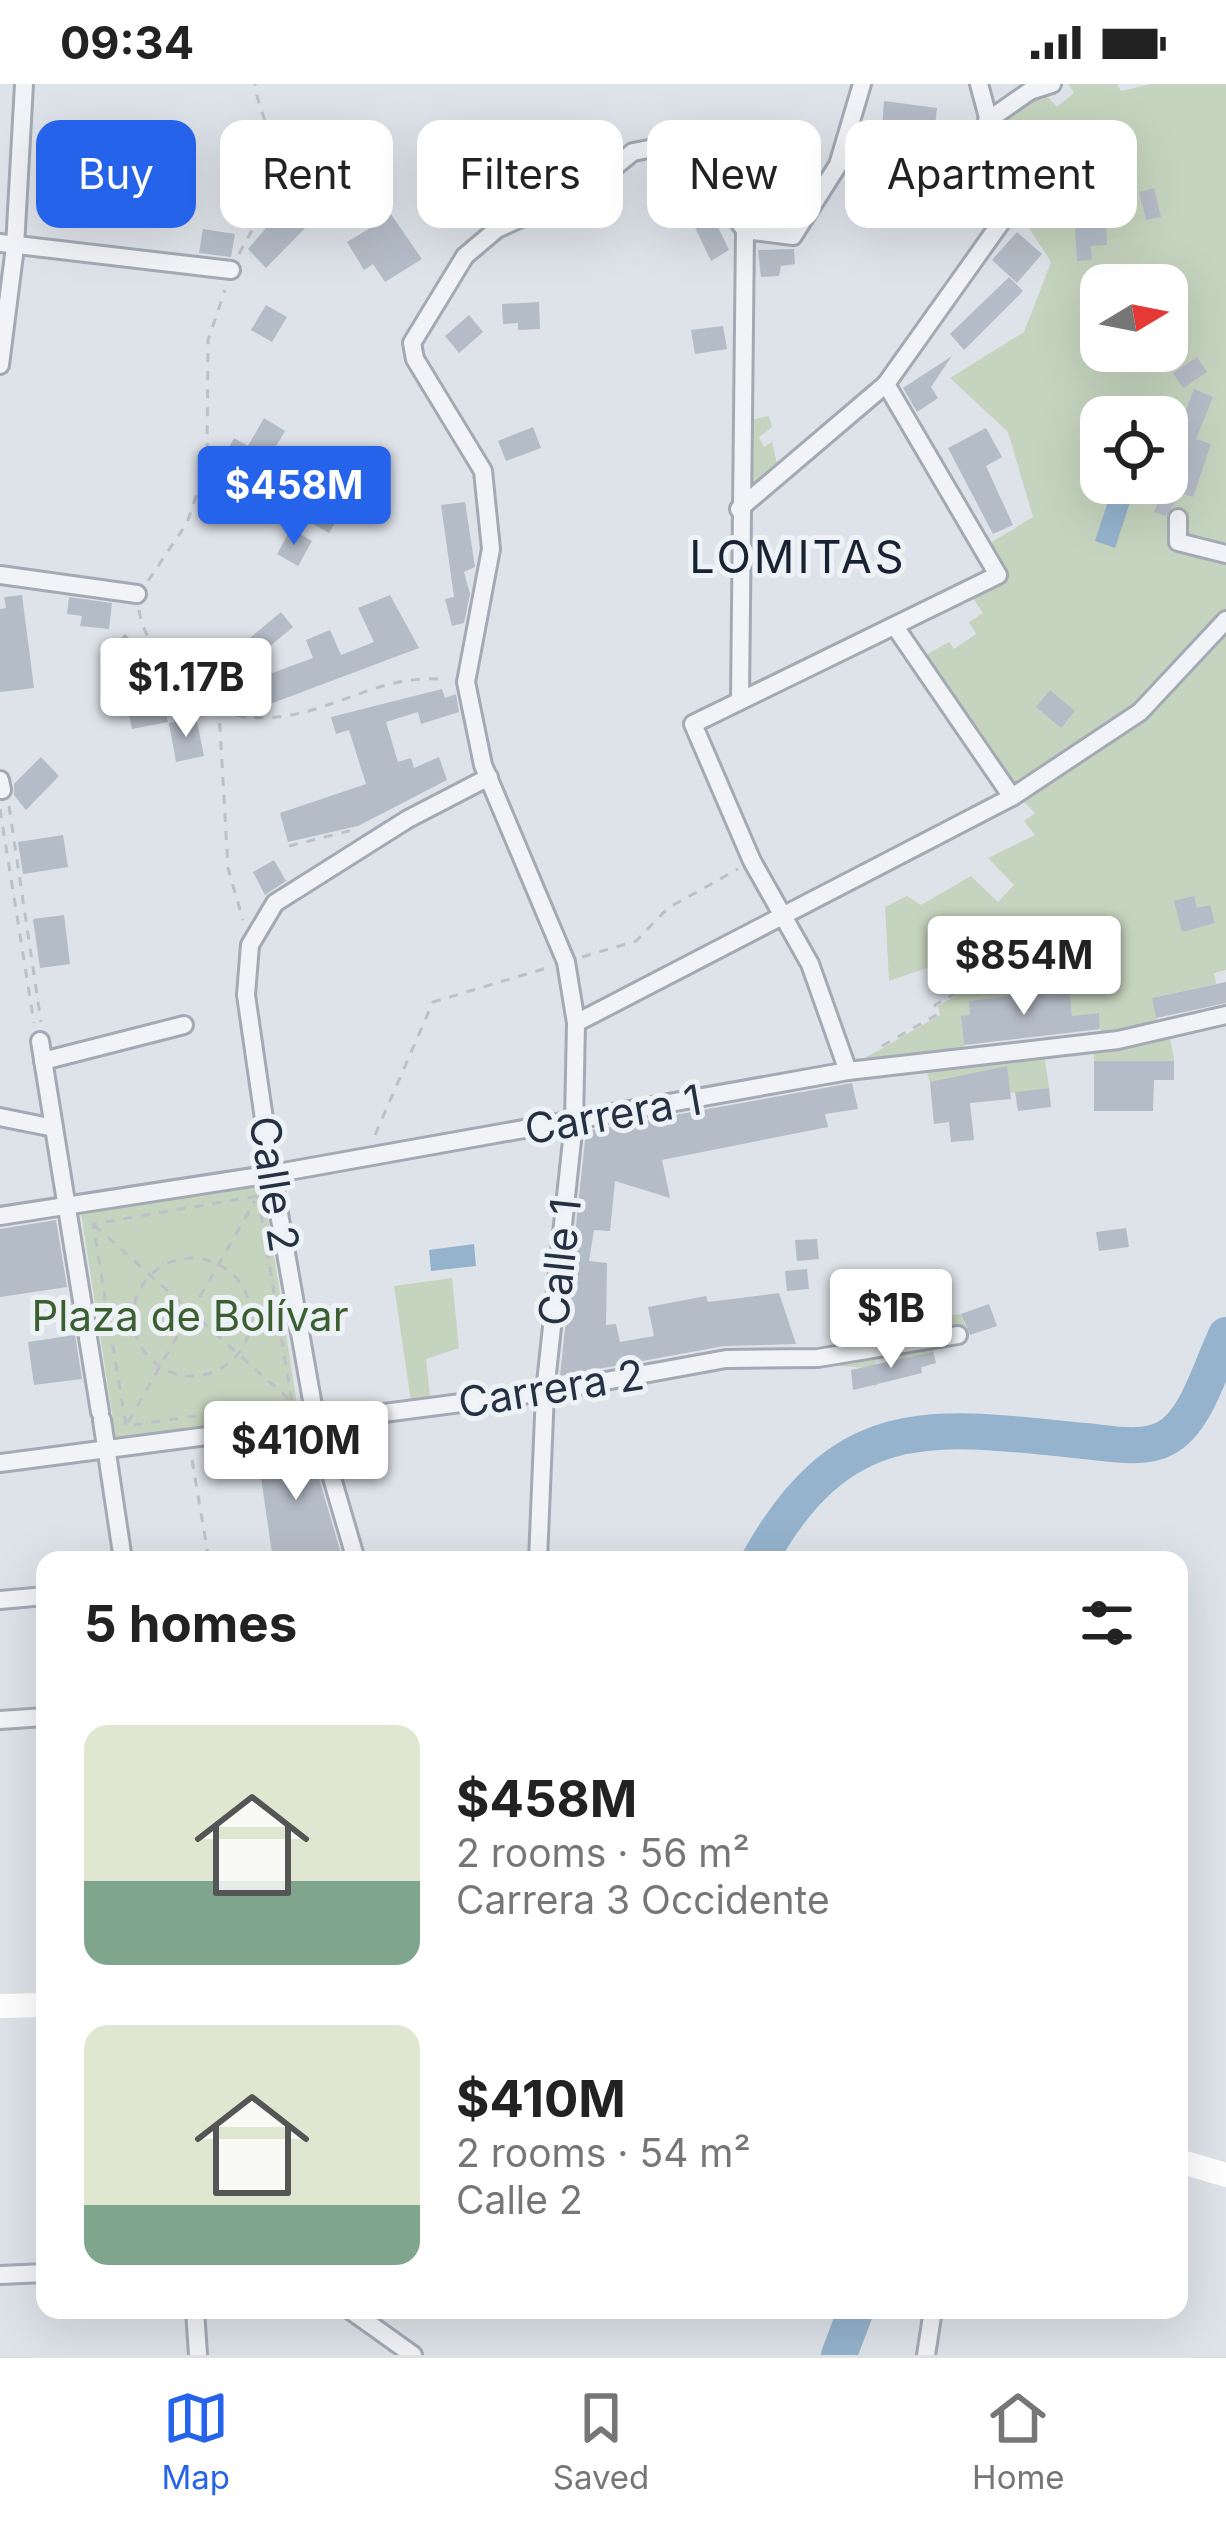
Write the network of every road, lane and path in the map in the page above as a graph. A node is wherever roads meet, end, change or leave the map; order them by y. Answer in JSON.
{"nodes":[{"id":1,"x":24,"y":84,"type":"edge"},
{"id":2,"x":255,"y":84,"type":"edge"},
{"id":3,"x":862,"y":84,"type":"edge"},
{"id":4,"x":979,"y":84,"type":"edge"},
{"id":5,"x":1052,"y":84,"type":"edge"},
{"id":6,"x":986,"y":120,"type":"edge"},
{"id":7,"x":989,"y":120,"type":"edge"},
{"id":8,"x":997,"y":228,"type":"edge"},
{"id":9,"x":745,"y":230,"type":"junction"},
{"id":10,"x":7,"y":245,"type":"edge"},
{"id":11,"x":231,"y":270,"type":"junction"},
{"id":12,"x":0,"y":365,"type":"edge"},
{"id":13,"x":886,"y":384,"type":"junction"},
{"id":14,"x":739,"y":509,"type":"junction"},
{"id":15,"x":1178,"y":518,"type":"dead end"},
{"id":16,"x":1226,"y":554,"type":"edge"},
{"id":17,"x":0,"y":575,"type":"edge"},
{"id":18,"x":137,"y":594,"type":"junction"},
{"id":19,"x":1226,"y":620,"type":"edge"},
{"id":20,"x":896,"y":628,"type":"junction"},
{"id":21,"x":466,"y":682,"type":"junction"},
{"id":22,"x":740,"y":699,"type":"junction"},
{"id":23,"x":219,"y":711,"type":"junction"},
{"id":24,"x":486,"y":771,"type":"junction"},
{"id":25,"x":1,"y":793,"type":"edge"},
{"id":26,"x":1012,"y":796,"type":"junction"},
{"id":27,"x":752,"y":861,"type":"junction"},
{"id":28,"x":780,"y":919,"type":"junction"},
{"id":29,"x":250,"y":945,"type":"junction"},
{"id":30,"x":566,"y":962,"type":"junction"},
{"id":31,"x":973,"y":983,"type":"dead end"},
{"id":32,"x":1226,"y":1015,"type":"edge"},
{"id":33,"x":576,"y":1023,"type":"junction"},
{"id":34,"x":184,"y":1025,"type":"dead end"},
{"id":35,"x":40,"y":1041,"type":"junction"},
{"id":36,"x":43,"y":1061,"type":"junction"},
{"id":37,"x":847,"y":1069,"type":"junction"},
{"id":38,"x":0,"y":1117,"type":"edge"},
{"id":39,"x":574,"y":1122,"type":"junction"},
{"id":40,"x":54,"y":1128,"type":"junction"},
{"id":41,"x":365,"y":1158,"type":"junction"},
{"id":42,"x":272,"y":1174,"type":"junction"},
{"id":43,"x":258,"y":1196,"type":"junction"},
{"id":44,"x":68,"y":1205,"type":"junction"},
{"id":45,"x":0,"y":1216,"type":"edge"},
{"id":46,"x":92,"y":1224,"type":"junction"},
{"id":47,"x":219,"y":1264,"type":"junction"},
{"id":48,"x":150,"y":1275,"type":"junction"},
{"id":49,"x":191,"y":1312,"type":"junction"},
{"id":50,"x":958,"y":1335,"type":"dead end"},
{"id":51,"x":238,"y":1354,"type":"junction"},
{"id":52,"x":160,"y":1366,"type":"junction"},
{"id":53,"x":545,"y":1392,"type":"junction"},
{"id":54,"x":292,"y":1402,"type":"junction"},
{"id":55,"x":316,"y":1423,"type":"junction"},
{"id":56,"x":126,"y":1426,"type":"junction"},
{"id":57,"x":188,"y":1440,"type":"junction"},
{"id":58,"x":108,"y":1452,"type":"junction"},
{"id":59,"x":0,"y":1463,"type":"edge"},
{"id":60,"x":122,"y":1551,"type":"edge"},
{"id":61,"x":206,"y":1551,"type":"edge"},
{"id":62,"x":353,"y":1551,"type":"edge"},
{"id":63,"x":538,"y":1551,"type":"edge"},
{"id":64,"x":36,"y":1597,"type":"edge"},
{"id":65,"x":0,"y":1600,"type":"edge"},
{"id":66,"x":36,"y":1718,"type":"edge"},
{"id":67,"x":0,"y":1720,"type":"edge"},
{"id":68,"x":0,"y":2006,"type":"edge"},
{"id":69,"x":36,"y":2006,"type":"edge"},
{"id":70,"x":1188,"y":2164,"type":"edge"},
{"id":71,"x":1226,"y":2175,"type":"edge"},
{"id":72,"x":36,"y":2273,"type":"edge"},
{"id":73,"x":0,"y":2275,"type":"edge"},
{"id":74,"x":195,"y":2319,"type":"edge"},
{"id":75,"x":363,"y":2319,"type":"edge"},
{"id":76,"x":932,"y":2319,"type":"edge"},
{"id":77,"x":198,"y":2355,"type":"edge"},
{"id":78,"x":413,"y":2355,"type":"edge"},
{"id":79,"x":926,"y":2355,"type":"edge"}],
"edges":[{"from":1,"to":10,"type":"street"},
{"from":2,"to":11,"type":"path"},
{"from":3,"to":9,"type":"street"},
{"from":4,"to":6,"type":"street"},
{"from":5,"to":7,"type":"street"},
{"from":8,"to":13,"type":"street"},
{"from":9,"to":14,"type":"street"},
{"from":9,"to":21,"type":"street"},
{"from":10,"to":11,"type":"street"},
{"from":10,"to":12,"type":"street"},
{"from":11,"to":18,"type":"path"},
{"from":13,"to":14,"type":"street"},
{"from":13,"to":20,"type":"street"},
{"from":14,"to":22,"type":"street"},
{"from":15,"to":16,"type":"street"},
{"from":17,"to":18,"type":"street"},
{"from":18,"to":23,"type":"path"},
{"from":19,"to":26,"type":"street"},
{"from":20,"to":22,"type":"street"},
{"from":20,"to":26,"type":"street"},
{"from":21,"to":23,"type":"path"},
{"from":21,"to":24,"type":"street","name":"Calle 1"},
{"from":22,"to":27,"type":"street"},
{"from":23,"to":29,"type":"path"},
{"from":24,"to":29,"type":"street"},
{"from":24,"to":30,"type":"street","name":"Calle 1"},
{"from":25,"to":35,"type":"path"},
{"from":25,"to":35,"type":"path"},
{"from":26,"to":28,"type":"street"},
{"from":27,"to":28,"type":"street"},
{"from":27,"to":30,"type":"path"},
{"from":28,"to":33,"type":"street"},
{"from":28,"to":37,"type":"street"},
{"from":29,"to":42,"type":"street","name":"Calle 2"},
{"from":30,"to":33,"type":"street","name":"Calle 1"},
{"from":30,"to":41,"type":"path"},
{"from":31,"to":37,"type":"path"},
{"from":32,"to":37,"type":"street","name":"Carrera 1"},
{"from":33,"to":39,"type":"street","name":"Calle 1"},
{"from":34,"to":36,"type":"street"},
{"from":35,"to":36,"type":"street"},
{"from":36,"to":40,"type":"street"},
{"from":37,"to":39,"type":"street","name":"Carrera 1"},
{"from":38,"to":40,"type":"street"},
{"from":39,"to":41,"type":"street","name":"Carrera 1"},
{"from":39,"to":53,"type":"street","name":"Calle 1"},
{"from":40,"to":44,"type":"street"},
{"from":41,"to":42,"type":"street","name":"Carrera 1"},
{"from":42,"to":44,"type":"street","name":"Carrera 1"},
{"from":42,"to":55,"type":"street","name":"Calle 2"},
{"from":43,"to":46,"type":"path"},
{"from":43,"to":47,"type":"path"},
{"from":43,"to":54,"type":"path"},
{"from":44,"to":45,"type":"street","name":"Carrera 1"},
{"from":44,"to":58,"type":"street"},
{"from":46,"to":48,"type":"path"},
{"from":46,"to":56,"type":"path"},
{"from":47,"to":48,"type":"path"},
{"from":47,"to":49,"type":"path"},
{"from":47,"to":51,"type":"path"},
{"from":48,"to":49,"type":"path"},
{"from":48,"to":52,"type":"path"},
{"from":49,"to":51,"type":"path"},
{"from":49,"to":52,"type":"path"},
{"from":50,"to":53,"type":"street","name":"Carrera 2"},
{"from":51,"to":52,"type":"path"},
{"from":51,"to":54,"type":"path"},
{"from":52,"to":56,"type":"path"},
{"from":53,"to":55,"type":"street","name":"Carrera 2"},
{"from":53,"to":63,"type":"street","name":"Calle 1"},
{"from":54,"to":56,"type":"path"},
{"from":55,"to":57,"type":"street","name":"Carrera 2"},
{"from":55,"to":62,"type":"street","name":"Calle 2"},
{"from":57,"to":58,"type":"street","name":"Carrera 2"},
{"from":57,"to":61,"type":"path"},
{"from":58,"to":59,"type":"street","name":"Carrera 2"},
{"from":58,"to":60,"type":"street"},
{"from":64,"to":65,"type":"street"},
{"from":66,"to":67,"type":"street"},
{"from":68,"to":69,"type":"main road"},
{"from":70,"to":71,"type":"main road"},
{"from":72,"to":73,"type":"street"},
{"from":74,"to":77,"type":"street"},
{"from":75,"to":78,"type":"street"},
{"from":76,"to":79,"type":"street"}]}
